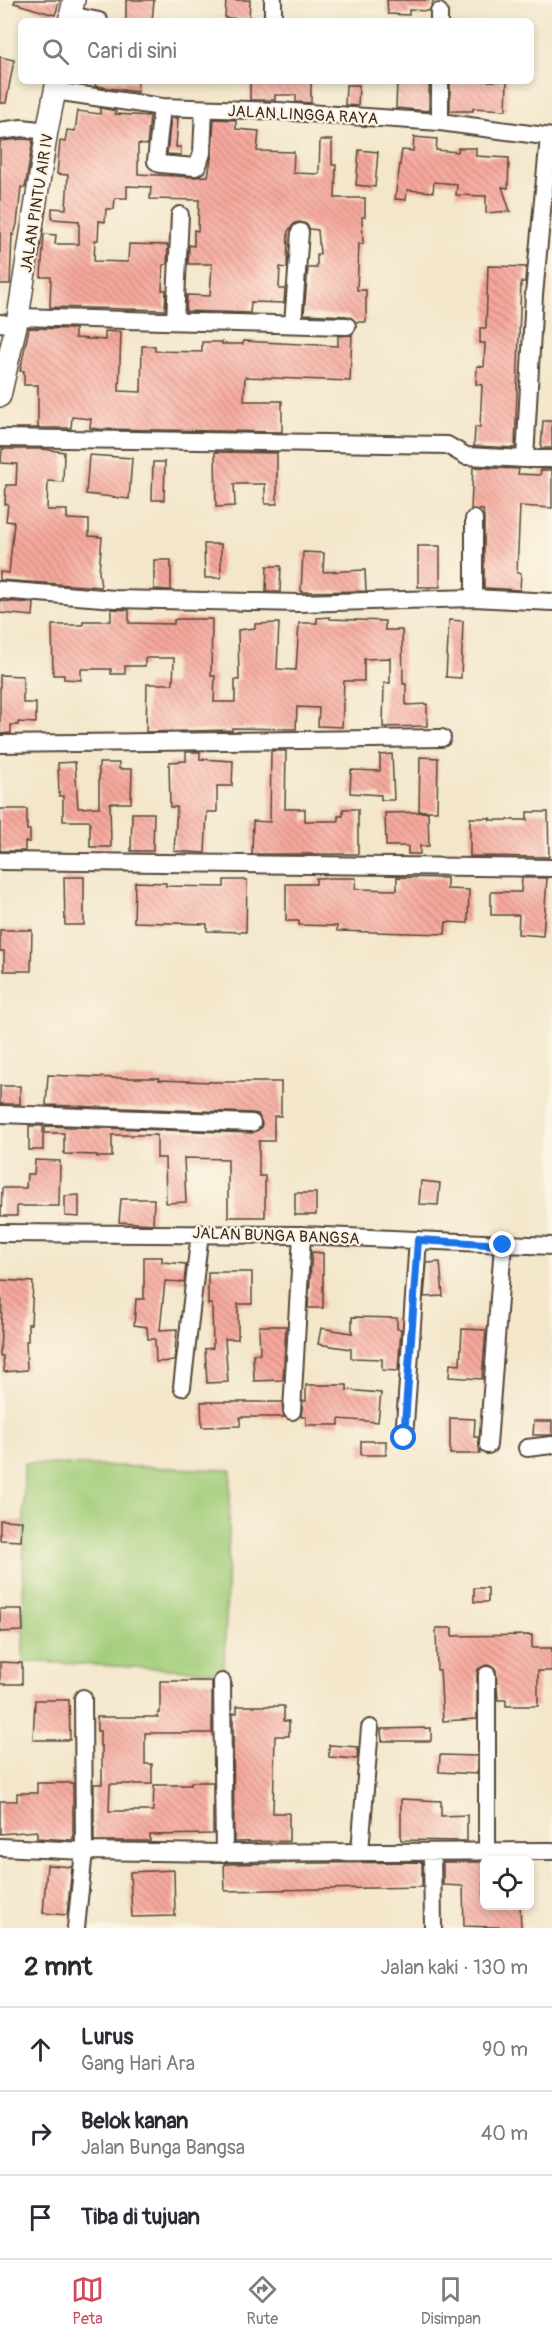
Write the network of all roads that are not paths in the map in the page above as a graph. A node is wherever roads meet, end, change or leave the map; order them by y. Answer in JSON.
{"nodes":[{"id":1,"x":273,"y":0,"type":"edge"},
{"id":2,"x":71,"y":12,"type":"edge"},
{"id":3,"x":90,"y":18,"type":"edge"},
{"id":4,"x":273,"y":18,"type":"edge"},
{"id":5,"x":440,"y":84,"type":"edge"},
{"id":6,"x":56,"y":86,"type":"edge"},
{"id":7,"x":162,"y":107,"type":"junction"},
{"id":8,"x":204,"y":109,"type":"junction"},
{"id":9,"x":440,"y":122,"type":"junction"},
{"id":10,"x":0,"y":131,"type":"edge"},
{"id":11,"x":46,"y":131,"type":"junction"},
{"id":12,"x":551,"y":137,"type":"edge"},
{"id":13,"x":180,"y":215,"type":"dead end"},
{"id":14,"x":300,"y":232,"type":"dead end"},
{"id":15,"x":175,"y":321,"type":"junction"},
{"id":16,"x":11,"y":322,"type":"edge"},
{"id":17,"x":293,"y":324,"type":"junction"},
{"id":18,"x":347,"y":326,"type":"dead end"},
{"id":19,"x":0,"y":396,"type":"edge"},
{"id":20,"x":0,"y":438,"type":"edge"},
{"id":21,"x":525,"y":459,"type":"junction"},
{"id":22,"x":552,"y":459,"type":"edge"},
{"id":23,"x":474,"y":519,"type":"dead end"},
{"id":24,"x":0,"y":590,"type":"edge"},
{"id":25,"x":474,"y":598,"type":"junction"},
{"id":26,"x":552,"y":602,"type":"edge"},
{"id":27,"x":442,"y":738,"type":"dead end"},
{"id":28,"x":0,"y":744,"type":"edge"},
{"id":29,"x":0,"y":861,"type":"edge"},
{"id":30,"x":552,"y":868,"type":"edge"},
{"id":31,"x":0,"y":1114,"type":"edge"},
{"id":32,"x":252,"y":1123,"type":"dead end"},
{"id":33,"x":0,"y":1233,"type":"edge"},
{"id":34,"x":200,"y":1233,"type":"junction"},
{"id":35,"x":302,"y":1234,"type":"junction"},
{"id":36,"x":418,"y":1240,"type":"junction"},
{"id":37,"x":503,"y":1245,"type":"junction"},
{"id":38,"x":552,"y":1246,"type":"edge"},
{"id":39,"x":182,"y":1387,"type":"dead end"},
{"id":40,"x":292,"y":1412,"type":"dead end"},
{"id":41,"x":404,"y":1438,"type":"dead end"},
{"id":42,"x":488,"y":1445,"type":"dead end"},
{"id":43,"x":552,"y":1445,"type":"edge"},
{"id":44,"x":527,"y":1448,"type":"dead end"},
{"id":45,"x":487,"y":1675,"type":"dead end"},
{"id":46,"x":222,"y":1682,"type":"dead end"},
{"id":47,"x":83,"y":1698,"type":"dead end"},
{"id":48,"x":370,"y":1728,"type":"dead end"},
{"id":49,"x":0,"y":1847,"type":"edge"},
{"id":50,"x":84,"y":1851,"type":"junction"},
{"id":51,"x":360,"y":1851,"type":"junction"},
{"id":52,"x":552,"y":1851,"type":"edge"},
{"id":53,"x":432,"y":1852,"type":"junction"},
{"id":54,"x":487,"y":1852,"type":"junction"},
{"id":55,"x":224,"y":1853,"type":"junction"},
{"id":56,"x":76,"y":1928,"type":"edge"},
{"id":57,"x":433,"y":1928,"type":"edge"}],
"edges":[{"from":1,"to":4,"type":"street"},
{"from":2,"to":3,"type":"street"},
{"from":5,"to":9,"type":"street"},
{"from":6,"to":7,"type":"street","name":"JALAN LINGGA RAYA"},
{"from":6,"to":11,"type":"main road","name":"JALAN PINTU AIR IV"},
{"from":7,"to":8,"type":"street","name":"JALAN LINGGA RAYA"},
{"from":7,"to":8,"type":"street"},
{"from":8,"to":9,"type":"street","name":"JALAN LINGGA RAYA"},
{"from":9,"to":12,"type":"street","name":"JALAN LINGGA RAYA"},
{"from":10,"to":11,"type":"street"},
{"from":11,"to":16,"type":"main road","name":"JALAN PINTU AIR IV"},
{"from":12,"to":21,"type":"street"},
{"from":13,"to":15,"type":"street"},
{"from":14,"to":17,"type":"street"},
{"from":15,"to":16,"type":"street"},
{"from":15,"to":17,"type":"street"},
{"from":16,"to":19,"type":"main road","name":"JALAN PINTU AIR IV"},
{"from":17,"to":18,"type":"street"},
{"from":20,"to":21,"type":"street"},
{"from":21,"to":22,"type":"street"},
{"from":23,"to":25,"type":"street"},
{"from":24,"to":25,"type":"street"},
{"from":25,"to":26,"type":"street"},
{"from":27,"to":28,"type":"street"},
{"from":29,"to":30,"type":"street"},
{"from":31,"to":32,"type":"street"},
{"from":33,"to":34,"type":"street","name":"JALAN BUNGA BANGSA"},
{"from":34,"to":35,"type":"street","name":"JALAN BUNGA BANGSA"},
{"from":34,"to":39,"type":"street"},
{"from":35,"to":36,"type":"street","name":"JALAN BUNGA BANGSA"},
{"from":35,"to":40,"type":"street"},
{"from":36,"to":37,"type":"street","name":"JALAN BUNGA BANGSA"},
{"from":36,"to":41,"type":"street"},
{"from":37,"to":38,"type":"street","name":"JALAN BUNGA BANGSA"},
{"from":37,"to":42,"type":"street"},
{"from":43,"to":44,"type":"street"},
{"from":45,"to":54,"type":"street"},
{"from":46,"to":55,"type":"street"},
{"from":47,"to":50,"type":"street"},
{"from":48,"to":51,"type":"street"},
{"from":49,"to":50,"type":"street"},
{"from":50,"to":55,"type":"street"},
{"from":50,"to":56,"type":"street"},
{"from":51,"to":53,"type":"street"},
{"from":51,"to":55,"type":"street"},
{"from":52,"to":54,"type":"street"},
{"from":53,"to":54,"type":"street"},
{"from":53,"to":57,"type":"street"}]}
